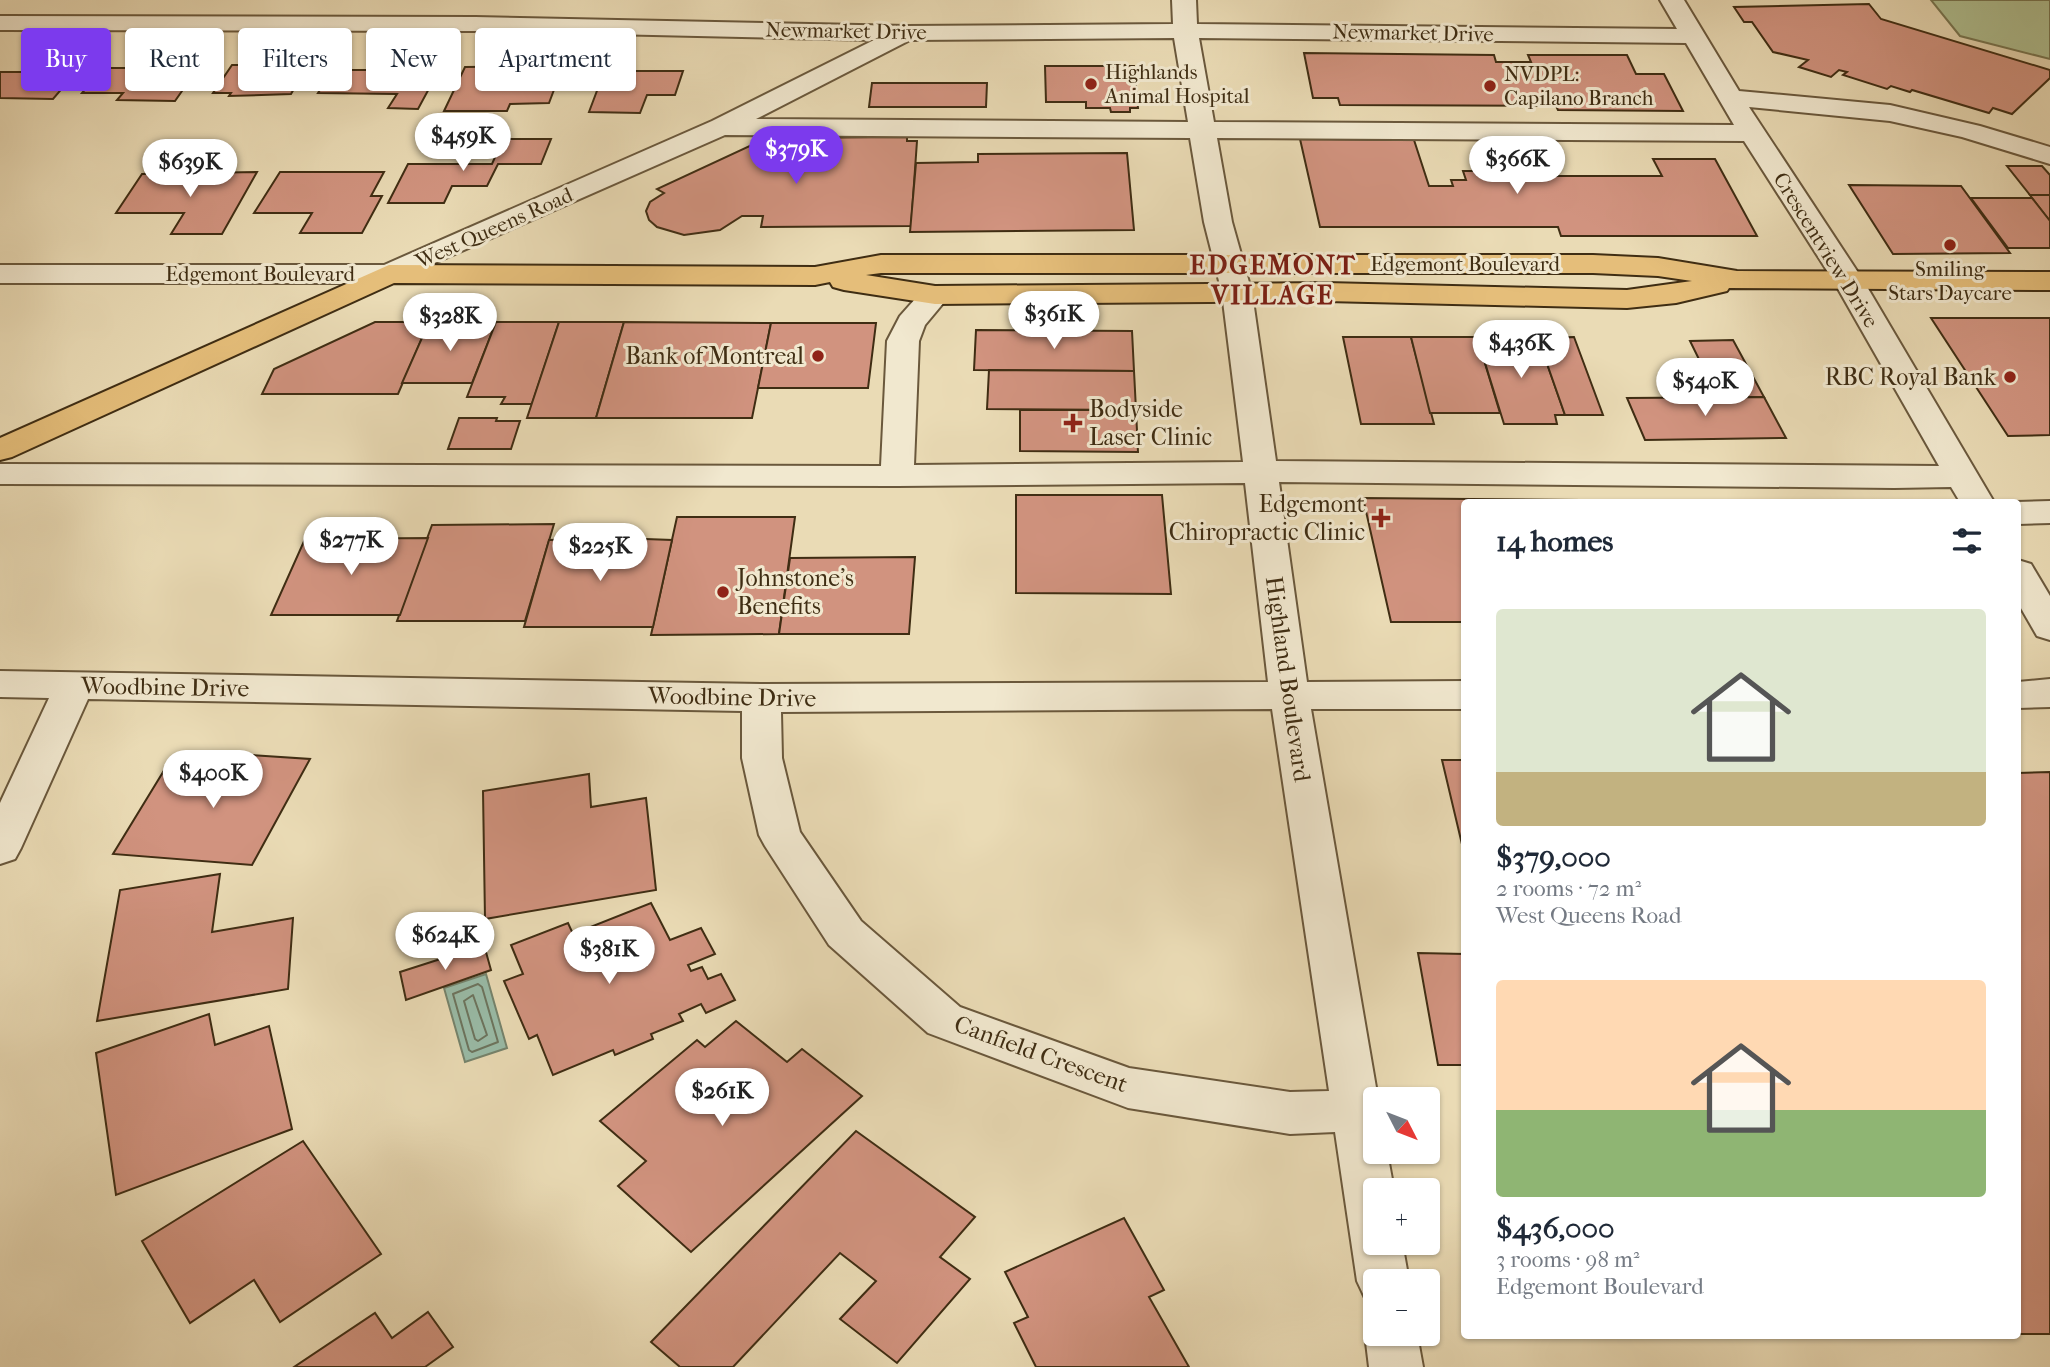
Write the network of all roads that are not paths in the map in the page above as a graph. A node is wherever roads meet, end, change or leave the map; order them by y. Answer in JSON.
{"nodes":[{"id":1,"x":118,"y":0,"type":"edge"},
{"id":2,"x":1184,"y":0,"type":"edge"},
{"id":3,"x":1672,"y":0,"type":"edge"},
{"id":4,"x":881,"y":9,"type":"dead end"},
{"id":5,"x":0,"y":23,"type":"edge"},
{"id":6,"x":76,"y":23,"type":"junction"},
{"id":7,"x":1185,"y":31,"type":"junction"},
{"id":8,"x":907,"y":33,"type":"junction"},
{"id":9,"x":1693,"y":36,"type":"junction"},
{"id":10,"x":1731,"y":98,"type":"junction"},
{"id":11,"x":721,"y":127,"type":"junction"},
{"id":12,"x":1203,"y":129,"type":"junction"},
{"id":13,"x":1752,"y":133,"type":"junction"},
{"id":14,"x":2050,"y":156,"type":"edge"},
{"id":15,"x":0,"y":274,"type":"edge"},
{"id":16,"x":389,"y":274,"type":"junction"},
{"id":17,"x":815,"y":276,"type":"junction"},
{"id":18,"x":1233,"y":279,"type":"junction"},
{"id":19,"x":1848,"y":280,"type":"junction"},
{"id":20,"x":2050,"y":281,"type":"edge"},
{"id":21,"x":934,"y":295,"type":"junction"},
{"id":22,"x":0,"y":450,"type":"edge"},
{"id":23,"x":1259,"y":472,"type":"junction"},
{"id":24,"x":0,"y":474,"type":"edge"},
{"id":25,"x":897,"y":476,"type":"junction"},
{"id":26,"x":1969,"y":489,"type":"edge"},
{"id":27,"x":2050,"y":512,"type":"edge"},
{"id":28,"x":2021,"y":513,"type":"edge"},
{"id":29,"x":2021,"y":577,"type":"edge"},
{"id":30,"x":2050,"y":627,"type":"edge"},
{"id":31,"x":0,"y":684,"type":"edge"},
{"id":32,"x":75,"y":685,"type":"junction"},
{"id":33,"x":2050,"y":693,"type":"edge"},
{"id":34,"x":1289,"y":695,"type":"junction"},
{"id":35,"x":1461,"y":695,"type":"edge"},
{"id":36,"x":2021,"y":695,"type":"edge"},
{"id":37,"x":761,"y":698,"type":"junction"},
{"id":38,"x":0,"y":848,"type":"edge"},
{"id":39,"x":1356,"y":1110,"type":"junction"},
{"id":40,"x":1367,"y":1178,"type":"edge"},
{"id":41,"x":1393,"y":1346,"type":"edge"},
{"id":42,"x":1396,"y":1367,"type":"edge"}],
"edges":[{"from":1,"to":6,"type":"street"},
{"from":2,"to":7,"type":"street","name":"Highland Boulevard"},
{"from":3,"to":9,"type":"street","name":"Crescentview Drive"},
{"from":4,"to":8,"type":"street"},
{"from":5,"to":6,"type":"street","name":"Newmarket Drive"},
{"from":6,"to":8,"type":"street","name":"Newmarket Drive"},
{"from":7,"to":8,"type":"street","name":"Newmarket Drive"},
{"from":7,"to":9,"type":"street","name":"Newmarket Drive"},
{"from":7,"to":12,"type":"street","name":"Highland Boulevard"},
{"from":8,"to":11,"type":"street","name":"West Queens Road"},
{"from":9,"to":10,"type":"street","name":"Crescentview Drive"},
{"from":10,"to":13,"type":"street","name":"Crescentview Drive"},
{"from":10,"to":14,"type":"street"},
{"from":11,"to":12,"type":"street"},
{"from":11,"to":16,"type":"street","name":"West Queens Road"},
{"from":12,"to":13,"type":"street"},
{"from":12,"to":18,"type":"street","name":"Highland Boulevard"},
{"from":13,"to":19,"type":"street","name":"Crescentview Drive"},
{"from":15,"to":16,"type":"street","name":"Edgemont Boulevard"},
{"from":16,"to":17,"type":"main road","name":"Edgemont Boulevard"},
{"from":16,"to":22,"type":"main road","name":"West Queens Road"},
{"from":17,"to":18,"type":"main road","name":"Edgemont Boulevard"},
{"from":17,"to":21,"type":"main road","name":"Edgemont Boulevard"},
{"from":18,"to":19,"type":"main road","name":"Edgemont Boulevard"},
{"from":18,"to":21,"type":"main road","name":"Edgemont Boulevard"},
{"from":18,"to":23,"type":"street","name":"Highland Boulevard"},
{"from":19,"to":20,"type":"main road","name":"Edgemont Boulevard"},
{"from":19,"to":26,"type":"street","name":"Crescentview Drive"},
{"from":21,"to":25,"type":"street"},
{"from":23,"to":25,"type":"street"},
{"from":23,"to":26,"type":"street"},
{"from":23,"to":34,"type":"street","name":"Highland Boulevard"},
{"from":24,"to":25,"type":"street"},
{"from":27,"to":28,"type":"street"},
{"from":29,"to":30,"type":"street"},
{"from":31,"to":32,"type":"street","name":"Woodbine Drive"},
{"from":32,"to":37,"type":"street","name":"Woodbine Drive"},
{"from":32,"to":38,"type":"street"},
{"from":33,"to":36,"type":"street"},
{"from":34,"to":35,"type":"street","name":"Woodbine Drive"},
{"from":34,"to":37,"type":"street","name":"Woodbine Drive"},
{"from":34,"to":39,"type":"street","name":"Highland Boulevard"},
{"from":37,"to":39,"type":"street","name":"Canfield Crescent"},
{"from":39,"to":40,"type":"street","name":"Highland Boulevard"},
{"from":41,"to":42,"type":"street"}]}
